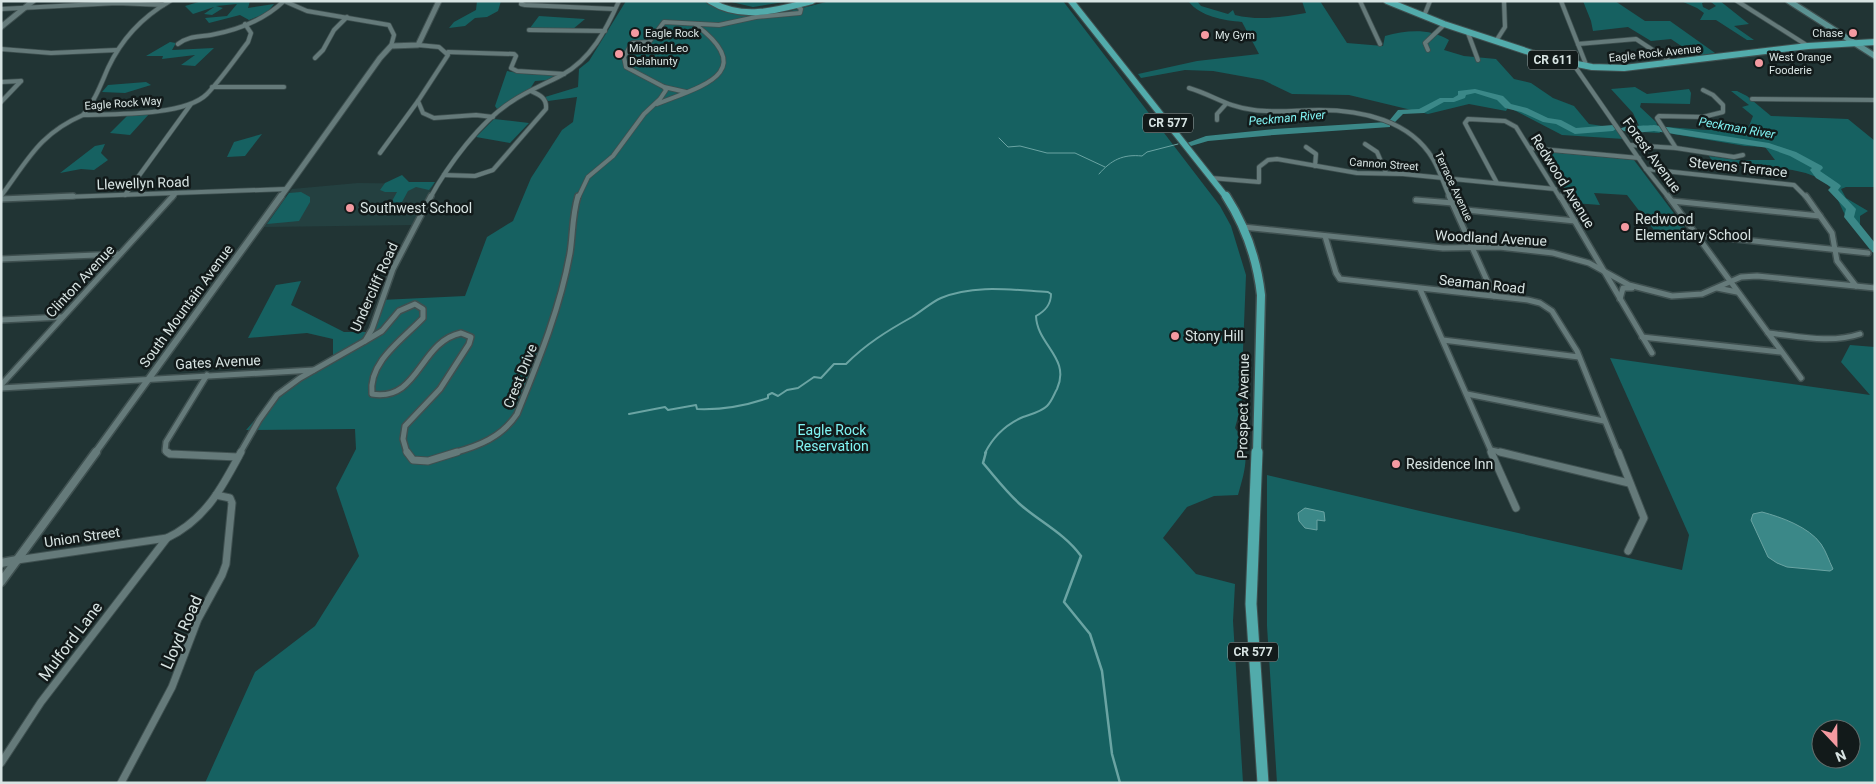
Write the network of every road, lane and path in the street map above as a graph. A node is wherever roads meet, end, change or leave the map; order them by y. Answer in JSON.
{"nodes":[{"id":1,"x":33,"y":1,"type":"edge"},
{"id":2,"x":170,"y":1,"type":"edge"},
{"id":3,"x":284,"y":1,"type":"edge"},
{"id":4,"x":439,"y":1,"type":"edge"},
{"id":5,"x":522,"y":1,"type":"edge"},
{"id":6,"x":566,"y":1,"type":"edge"},
{"id":7,"x":619,"y":1,"type":"edge"},
{"id":8,"x":710,"y":1,"type":"edge"},
{"id":9,"x":717,"y":1,"type":"edge"},
{"id":10,"x":804,"y":1,"type":"edge"},
{"id":11,"x":812,"y":1,"type":"edge"},
{"id":12,"x":1071,"y":1,"type":"edge"},
{"id":13,"x":1360,"y":1,"type":"edge"},
{"id":14,"x":1387,"y":1,"type":"edge"},
{"id":15,"x":1430,"y":1,"type":"edge"},
{"id":16,"x":1504,"y":1,"type":"edge"},
{"id":17,"x":1561,"y":1,"type":"edge"},
{"id":18,"x":1737,"y":1,"type":"edge"},
{"id":19,"x":1789,"y":1,"type":"edge"},
{"id":20,"x":795,"y":3,"type":"edge"},
{"id":21,"x":163,"y":5,"type":"junction"},
{"id":22,"x":562,"y":6,"type":"junction"},
{"id":23,"x":25,"y":8,"type":"junction"},
{"id":24,"x":1,"y":9,"type":"edge"},
{"id":25,"x":614,"y":9,"type":"junction"},
{"id":26,"x":1424,"y":16,"type":"junction"},
{"id":27,"x":347,"y":17,"type":"junction"},
{"id":28,"x":245,"y":24,"type":"junction"},
{"id":29,"x":694,"y":24,"type":"junction"},
{"id":30,"x":719,"y":24,"type":"junction"},
{"id":31,"x":1445,"y":24,"type":"junction"},
{"id":32,"x":1,"y":27,"type":"edge"},
{"id":33,"x":529,"y":30,"type":"dead end"},
{"id":34,"x":605,"y":31,"type":"junction"},
{"id":35,"x":1468,"y":33,"type":"junction"},
{"id":36,"x":707,"y":35,"type":"junction"},
{"id":37,"x":1496,"y":41,"type":"junction"},
{"id":38,"x":1852,"y":42,"type":"junction"},
{"id":39,"x":1875,"y":42,"type":"edge"},
{"id":40,"x":178,"y":44,"type":"dead end"},
{"id":41,"x":1380,"y":44,"type":"dead end"},
{"id":42,"x":1578,"y":44,"type":"junction"},
{"id":43,"x":418,"y":45,"type":"junction"},
{"id":44,"x":391,"y":46,"type":"junction"},
{"id":45,"x":1808,"y":46,"type":"junction"},
{"id":46,"x":1,"y":49,"type":"edge"},
{"id":47,"x":117,"y":50,"type":"junction"},
{"id":48,"x":1428,"y":50,"type":"dead end"},
{"id":49,"x":448,"y":52,"type":"junction"},
{"id":50,"x":1875,"y":56,"type":"edge"},
{"id":51,"x":315,"y":58,"type":"dead end"},
{"id":52,"x":1478,"y":60,"type":"dead end"},
{"id":53,"x":1672,"y":62,"type":"junction"},
{"id":54,"x":1576,"y":65,"type":"junction"},
{"id":55,"x":1587,"y":67,"type":"junction"},
{"id":56,"x":564,"y":74,"type":"junction"},
{"id":57,"x":1,"y":82,"type":"edge"},
{"id":58,"x":212,"y":87,"type":"junction"},
{"id":59,"x":284,"y":87,"type":"dead end"},
{"id":60,"x":664,"y":87,"type":"junction"},
{"id":61,"x":1189,"y":88,"type":"dead end"},
{"id":62,"x":1703,"y":90,"type":"dead end"},
{"id":63,"x":532,"y":91,"type":"junction"},
{"id":64,"x":686,"y":92,"type":"junction"},
{"id":65,"x":1752,"y":99,"type":"dead end"},
{"id":66,"x":1875,"y":100,"type":"edge"},
{"id":67,"x":418,"y":101,"type":"junction"},
{"id":68,"x":1,"y":102,"type":"edge"},
{"id":69,"x":191,"y":104,"type":"junction"},
{"id":70,"x":1226,"y":104,"type":"junction"},
{"id":71,"x":654,"y":105,"type":"junction"},
{"id":72,"x":83,"y":115,"type":"junction"},
{"id":73,"x":493,"y":116,"type":"junction"},
{"id":74,"x":1217,"y":120,"type":"dead end"},
{"id":75,"x":1365,"y":144,"type":"dead end"},
{"id":76,"x":1630,"y":145,"type":"junction"},
{"id":77,"x":1306,"y":147,"type":"dead end"},
{"id":78,"x":1530,"y":148,"type":"junction"},
{"id":79,"x":1676,"y":148,"type":"junction"},
{"id":80,"x":380,"y":153,"type":"dead end"},
{"id":81,"x":1744,"y":155,"type":"dead end"},
{"id":82,"x":1639,"y":158,"type":"junction"},
{"id":83,"x":1315,"y":166,"type":"junction"},
{"id":84,"x":1646,"y":169,"type":"junction"},
{"id":85,"x":1386,"y":173,"type":"junction"},
{"id":86,"x":444,"y":174,"type":"junction"},
{"id":87,"x":1211,"y":178,"type":"junction"},
{"id":88,"x":1441,"y":178,"type":"junction"},
{"id":89,"x":1497,"y":183,"type":"junction"},
{"id":90,"x":286,"y":189,"type":"junction"},
{"id":91,"x":1555,"y":189,"type":"junction"},
{"id":92,"x":176,"y":193,"type":"junction"},
{"id":93,"x":126,"y":195,"type":"junction"},
{"id":94,"x":1,"y":198,"type":"edge"},
{"id":95,"x":1416,"y":200,"type":"dead end"},
{"id":96,"x":1672,"y":201,"type":"junction"},
{"id":97,"x":1454,"y":203,"type":"junction"},
{"id":98,"x":1456,"y":209,"type":"junction"},
{"id":99,"x":1820,"y":216,"type":"junction"},
{"id":100,"x":1575,"y":221,"type":"junction"},
{"id":101,"x":1244,"y":227,"type":"junction"},
{"id":102,"x":1698,"y":235,"type":"junction"},
{"id":103,"x":1325,"y":236,"type":"junction"},
{"id":104,"x":1472,"y":247,"type":"junction"},
{"id":105,"x":1835,"y":249,"type":"junction"},
{"id":106,"x":1868,"y":253,"type":"dead end"},
{"id":107,"x":120,"y":254,"type":"junction"},
{"id":108,"x":1,"y":259,"type":"edge"},
{"id":109,"x":1604,"y":271,"type":"junction"},
{"id":110,"x":1730,"y":280,"type":"junction"},
{"id":111,"x":1856,"y":286,"type":"junction"},
{"id":112,"x":1420,"y":288,"type":"junction"},
{"id":113,"x":1638,"y":288,"type":"junction"},
{"id":114,"x":1715,"y":288,"type":"junction"},
{"id":115,"x":1875,"y":288,"type":"edge"},
{"id":116,"x":1739,"y":293,"type":"junction"},
{"id":117,"x":1494,"y":296,"type":"junction"},
{"id":118,"x":1620,"y":299,"type":"junction"},
{"id":119,"x":62,"y":317,"type":"junction"},
{"id":120,"x":1,"y":320,"type":"edge"},
{"id":121,"x":1768,"y":333,"type":"junction"},
{"id":122,"x":1860,"y":334,"type":"dead end"},
{"id":123,"x":1642,"y":337,"type":"junction"},
{"id":124,"x":1443,"y":340,"type":"junction"},
{"id":125,"x":365,"y":341,"type":"junction"},
{"id":126,"x":1781,"y":352,"type":"junction"},
{"id":127,"x":1652,"y":353,"type":"dead end"},
{"id":128,"x":1579,"y":357,"type":"junction"},
{"id":129,"x":316,"y":370,"type":"junction"},
{"id":130,"x":207,"y":375,"type":"junction"},
{"id":131,"x":149,"y":378,"type":"junction"},
{"id":132,"x":1801,"y":378,"type":"dead end"},
{"id":133,"x":1,"y":387,"type":"edge"},
{"id":134,"x":1467,"y":394,"type":"junction"},
{"id":135,"x":1604,"y":421,"type":"junction"},
{"id":136,"x":1491,"y":450,"type":"junction"},
{"id":137,"x":238,"y":457,"type":"junction"},
{"id":138,"x":1629,"y":482,"type":"junction"},
{"id":139,"x":216,"y":495,"type":"junction"},
{"id":140,"x":1516,"y":508,"type":"dead end"},
{"id":141,"x":167,"y":538,"type":"junction"},
{"id":142,"x":1628,"y":551,"type":"dead end"},
{"id":143,"x":17,"y":560,"type":"junction"},
{"id":144,"x":1,"y":563,"type":"edge"},
{"id":145,"x":1,"y":582,"type":"edge"},
{"id":146,"x":1,"y":763,"type":"edge"},
{"id":147,"x":121,"y":783,"type":"edge"},
{"id":148,"x":1262,"y":783,"type":"edge"}],
"edges":[{"from":1,"to":23,"type":"street"},
{"from":2,"to":21,"type":"street"},
{"from":3,"to":27,"type":"street"},
{"from":3,"to":28,"type":"street"},
{"from":4,"to":43,"type":"street"},
{"from":5,"to":22,"type":"street"},
{"from":6,"to":22,"type":"street"},
{"from":7,"to":25,"type":"street","name":"Undercliff Road"},
{"from":8,"to":20,"type":"main road"},
{"from":9,"to":20,"type":"main road"},
{"from":10,"to":20,"type":"main road"},
{"from":11,"to":20,"type":"main road"},
{"from":12,"to":87,"type":"main road","name":"Prospect Avenue","number":"CR 577"},
{"from":13,"to":41,"type":"street"},
{"from":14,"to":26,"type":"main road","name":"Eagle Rock Avenue","number":"CR 611"},
{"from":15,"to":26,"type":"street"},
{"from":16,"to":37,"type":"street"},
{"from":17,"to":42,"type":"street"},
{"from":18,"to":45,"type":"street"},
{"from":19,"to":38,"type":"main road"},
{"from":20,"to":30,"type":"street"},
{"from":21,"to":23,"type":"street"},
{"from":21,"to":47,"type":"street"},
{"from":22,"to":25,"type":"street"},
{"from":23,"to":24,"type":"street"},
{"from":23,"to":32,"type":"street"},
{"from":25,"to":34,"type":"street","name":"Undercliff Road"},
{"from":26,"to":31,"type":"main road","name":"Eagle Rock Avenue","number":"CR 611"},
{"from":27,"to":44,"type":"street"},
{"from":27,"to":51,"type":"street"},
{"from":28,"to":40,"type":"street"},
{"from":28,"to":58,"type":"street"},
{"from":29,"to":30,"type":"street"},
{"from":29,"to":36,"type":"street","name":"Crest Drive"},
{"from":29,"to":60,"type":"street"},
{"from":30,"to":36,"type":"street"},
{"from":31,"to":35,"type":"main road","name":"Eagle Rock Avenue","number":"CR 611"},
{"from":31,"to":48,"type":"street"},
{"from":33,"to":34,"type":"street"},
{"from":34,"to":56,"type":"street","name":"Undercliff Road"},
{"from":35,"to":37,"type":"main road","name":"Eagle Rock Avenue","number":"CR 611"},
{"from":35,"to":52,"type":"street"},
{"from":36,"to":64,"type":"street","name":"Crest Drive"},
{"from":37,"to":54,"type":"main road","name":"Eagle Rock Avenue","number":"CR 611"},
{"from":38,"to":39,"type":"main road","name":"Eagle Rock Avenue","number":"CR 611"},
{"from":38,"to":45,"type":"main road","name":"Eagle Rock Avenue","number":"CR 611"},
{"from":38,"to":50,"type":"main road"},
{"from":42,"to":53,"type":"street"},
{"from":42,"to":55,"type":"street"},
{"from":43,"to":44,"type":"street"},
{"from":43,"to":49,"type":"street"},
{"from":44,"to":90,"type":"street","name":"South Mountain Avenue"},
{"from":45,"to":53,"type":"main road","name":"Eagle Rock Avenue","number":"CR 611"},
{"from":46,"to":47,"type":"street"},
{"from":47,"to":72,"type":"street"},
{"from":49,"to":56,"type":"street"},
{"from":49,"to":67,"type":"street"},
{"from":53,"to":55,"type":"main road","name":"Eagle Rock Avenue","number":"CR 611"},
{"from":54,"to":55,"type":"main road","name":"Eagle Rock Avenue","number":"CR 611"},
{"from":54,"to":76,"type":"street","name":"Forest Avenue"},
{"from":56,"to":63,"type":"street","name":"Undercliff Road"},
{"from":57,"to":68,"type":"street"},
{"from":58,"to":59,"type":"street"},
{"from":58,"to":69,"type":"street"},
{"from":60,"to":64,"type":"street"},
{"from":60,"to":71,"type":"street","name":"Crest Drive"},
{"from":61,"to":70,"type":"street","name":"Terrace Avenue"},
{"from":62,"to":79,"type":"street"},
{"from":63,"to":73,"type":"street","name":"Undercliff Road"},
{"from":63,"to":86,"type":"street"},
{"from":64,"to":71,"type":"street","name":"Crest Drive"},
{"from":65,"to":66,"type":"street"},
{"from":67,"to":73,"type":"street"},
{"from":67,"to":80,"type":"street"},
{"from":69,"to":72,"type":"street","name":"Eagle Rock Way"},
{"from":69,"to":93,"type":"street"},
{"from":70,"to":74,"type":"street"},
{"from":70,"to":88,"type":"street","name":"Terrace Avenue"},
{"from":71,"to":125,"type":"street","name":"Crest Drive"},
{"from":72,"to":94,"type":"street","name":"Eagle Rock Way"},
{"from":73,"to":86,"type":"street","name":"Undercliff Road"},
{"from":75,"to":85,"type":"street"},
{"from":76,"to":79,"type":"street"},
{"from":76,"to":82,"type":"street","name":"Forest Avenue"},
{"from":77,"to":83,"type":"street"},
{"from":78,"to":82,"type":"street"},
{"from":78,"to":89,"type":"street","name":"Redwood Avenue"},
{"from":78,"to":91,"type":"street","name":"Redwood Avenue"},
{"from":79,"to":81,"type":"street"},
{"from":82,"to":84,"type":"street","name":"Forest Avenue"},
{"from":83,"to":85,"type":"street","name":"Cannon Street"},
{"from":83,"to":87,"type":"street","name":"Cannon Street"},
{"from":84,"to":96,"type":"street","name":"Forest Avenue"},
{"from":84,"to":99,"type":"street","name":"Stevens Terrace"},
{"from":85,"to":88,"type":"street","name":"Cannon Street"},
{"from":86,"to":125,"type":"street","name":"Undercliff Road"},
{"from":87,"to":101,"type":"main road","name":"Prospect Avenue","number":"CR 577"},
{"from":88,"to":89,"type":"street","name":"Cannon Street"},
{"from":88,"to":97,"type":"street","name":"Terrace Avenue"},
{"from":89,"to":91,"type":"street","name":"Cannon Street"},
{"from":90,"to":92,"type":"street","name":"Llewellyn Road"},
{"from":90,"to":131,"type":"street","name":"South Mountain Avenue"},
{"from":91,"to":100,"type":"street","name":"Redwood Avenue"},
{"from":92,"to":93,"type":"street","name":"Llewellyn Road"},
{"from":92,"to":107,"type":"street","name":"Clinton Avenue"},
{"from":93,"to":94,"type":"street","name":"Llewellyn Road"},
{"from":95,"to":97,"type":"street"},
{"from":96,"to":99,"type":"street"},
{"from":96,"to":102,"type":"street","name":"Forest Avenue"},
{"from":97,"to":98,"type":"street","name":"Terrace Avenue"},
{"from":98,"to":100,"type":"street"},
{"from":98,"to":104,"type":"street","name":"Terrace Avenue"},
{"from":99,"to":105,"type":"street","name":"Stevens Terrace"},
{"from":100,"to":109,"type":"street","name":"Redwood Avenue"},
{"from":101,"to":103,"type":"street","name":"Woodland Avenue"},
{"from":101,"to":148,"type":"main road","name":"Prospect Avenue","number":"CR 577"},
{"from":102,"to":105,"type":"street"},
{"from":102,"to":110,"type":"street","name":"Forest Avenue"},
{"from":103,"to":104,"type":"street","name":"Woodland Avenue"},
{"from":103,"to":112,"type":"street","name":"Seaman Road"},
{"from":104,"to":109,"type":"street","name":"Woodland Avenue"},
{"from":104,"to":117,"type":"street","name":"Terrace Avenue"},
{"from":105,"to":106,"type":"street"},
{"from":105,"to":111,"type":"street","name":"Stevens Terrace"},
{"from":107,"to":108,"type":"street"},
{"from":107,"to":119,"type":"street","name":"Clinton Avenue"},
{"from":109,"to":113,"type":"street","name":"Woodland Avenue"},
{"from":109,"to":118,"type":"street","name":"Redwood Avenue"},
{"from":110,"to":111,"type":"street","name":"Woodland Avenue"},
{"from":110,"to":114,"type":"street","name":"Woodland Avenue"},
{"from":110,"to":116,"type":"street","name":"Forest Avenue"},
{"from":111,"to":115,"type":"street","name":"Woodland Avenue"},
{"from":112,"to":117,"type":"street","name":"Seaman Road"},
{"from":112,"to":124,"type":"street"},
{"from":113,"to":114,"type":"street","name":"Woodland Avenue"},
{"from":113,"to":118,"type":"street"},
{"from":114,"to":116,"type":"street"},
{"from":116,"to":121,"type":"street","name":"Forest Avenue"},
{"from":117,"to":128,"type":"street","name":"Seaman Road"},
{"from":118,"to":123,"type":"street","name":"Redwood Avenue"},
{"from":119,"to":120,"type":"street"},
{"from":119,"to":133,"type":"street","name":"Clinton Avenue"},
{"from":121,"to":122,"type":"street"},
{"from":121,"to":126,"type":"street","name":"Forest Avenue"},
{"from":123,"to":126,"type":"street"},
{"from":123,"to":127,"type":"street","name":"Redwood Avenue"},
{"from":124,"to":128,"type":"street"},
{"from":124,"to":134,"type":"street"},
{"from":125,"to":129,"type":"street","name":"Undercliff Road"},
{"from":126,"to":132,"type":"street","name":"Forest Avenue"},
{"from":128,"to":135,"type":"street","name":"Seaman Road"},
{"from":129,"to":130,"type":"street","name":"Gates Avenue"},
{"from":129,"to":137,"type":"street","name":"Undercliff Road"},
{"from":130,"to":131,"type":"street","name":"Gates Avenue"},
{"from":130,"to":137,"type":"street"},
{"from":131,"to":133,"type":"street","name":"Gates Avenue"},
{"from":131,"to":143,"type":"street","name":"South Mountain Avenue"},
{"from":134,"to":135,"type":"street"},
{"from":134,"to":136,"type":"street"},
{"from":135,"to":138,"type":"street","name":"Seaman Road"},
{"from":136,"to":138,"type":"street"},
{"from":136,"to":140,"type":"street"},
{"from":137,"to":139,"type":"street","name":"Undercliff Road"},
{"from":138,"to":142,"type":"street","name":"Seaman Road"},
{"from":139,"to":141,"type":"street","name":"Undercliff Road"},
{"from":139,"to":147,"type":"street","name":"Lloyd Road"},
{"from":141,"to":143,"type":"street","name":"Union Street"},
{"from":141,"to":146,"type":"street","name":"Mulford Lane"},
{"from":143,"to":144,"type":"street","name":"Union Street"},
{"from":143,"to":145,"type":"street","name":"South Mountain Avenue"}]}
